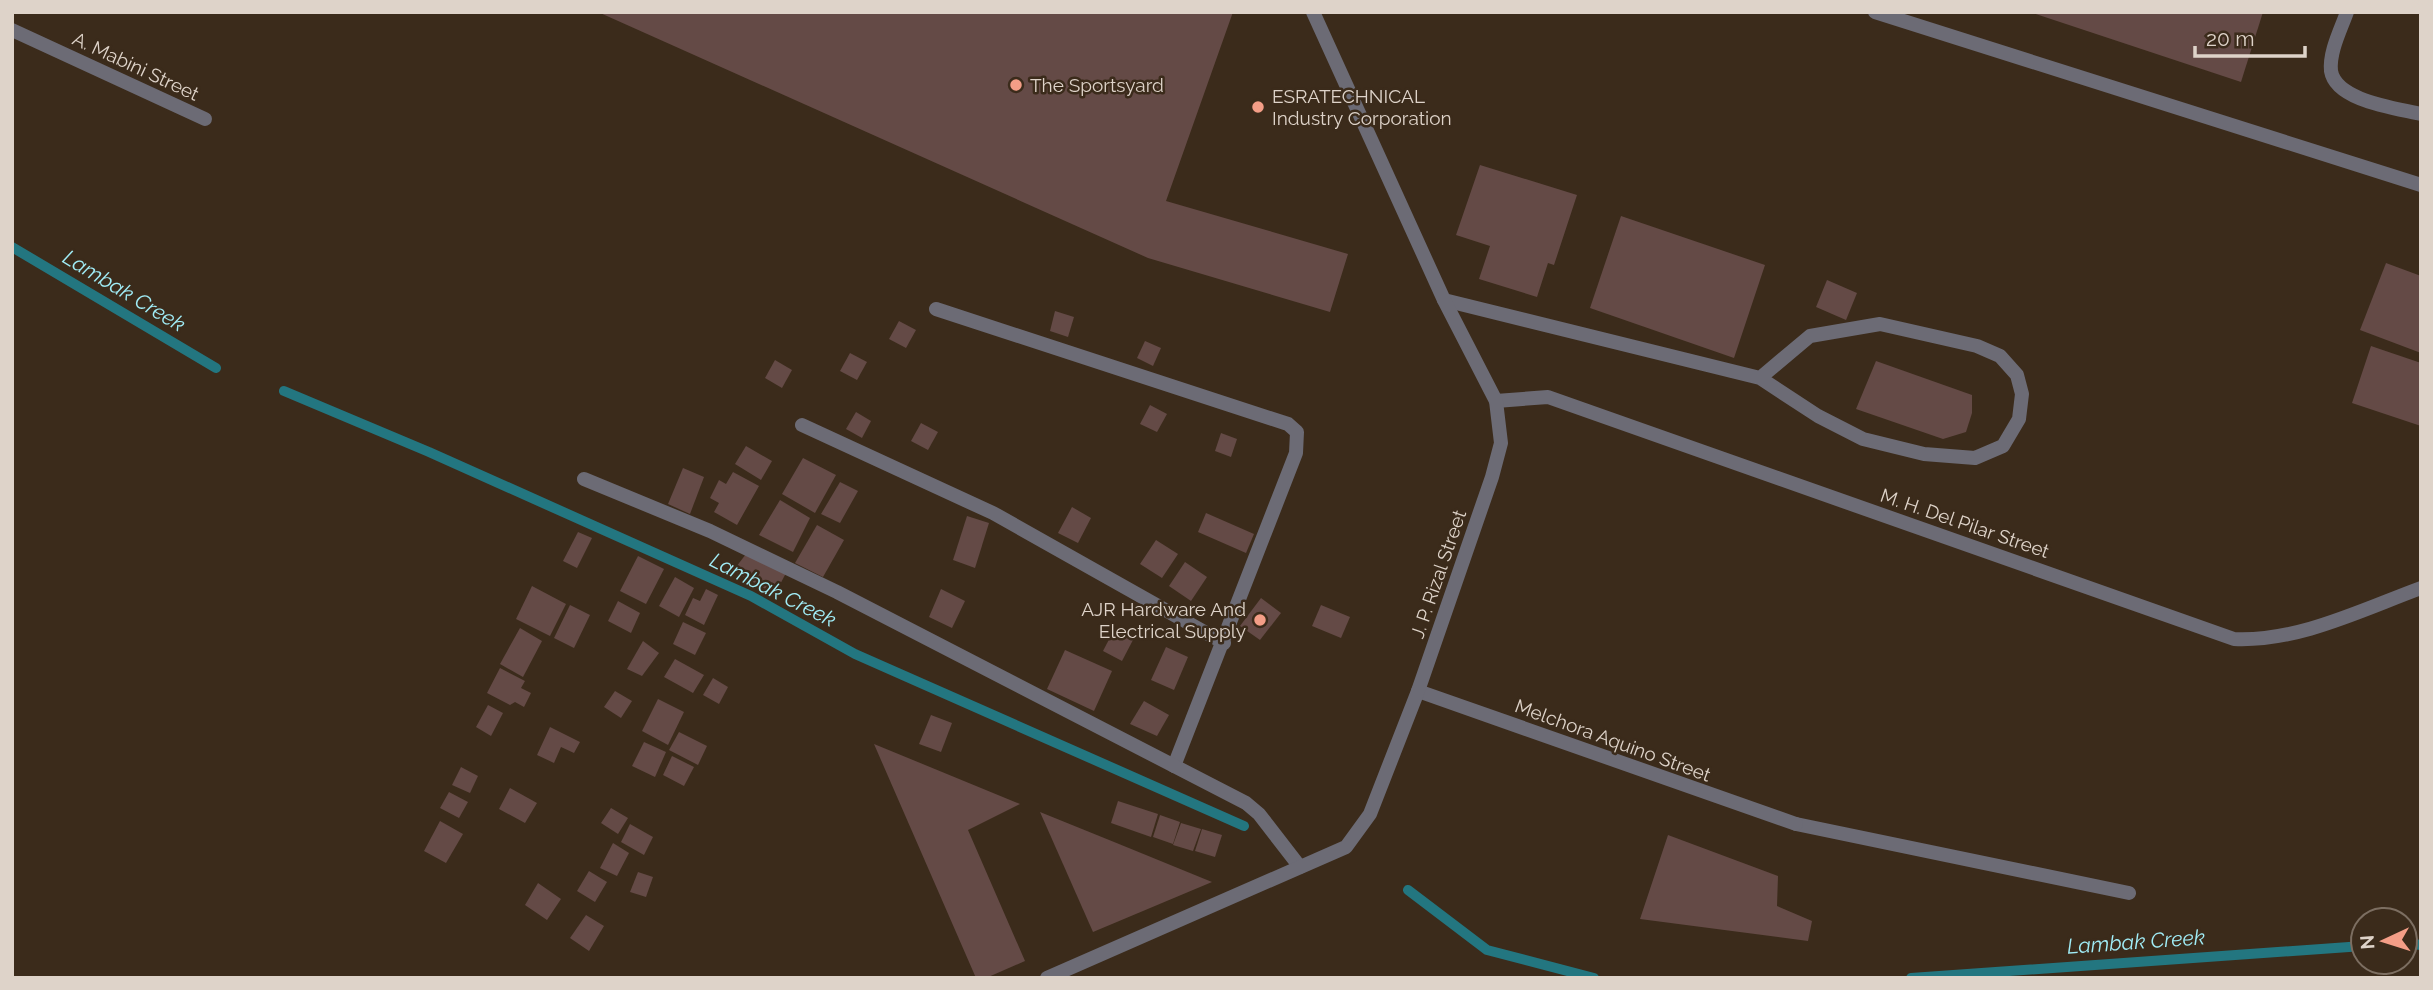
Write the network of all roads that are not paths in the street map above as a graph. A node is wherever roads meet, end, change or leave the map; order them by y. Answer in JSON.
{"nodes":[{"id":1,"x":1313,"y":12,"type":"edge"},
{"id":2,"x":1875,"y":12,"type":"edge"},
{"id":3,"x":2347,"y":12,"type":"edge"},
{"id":4,"x":12,"y":30,"type":"edge"},
{"id":5,"x":2421,"y":114,"type":"edge"},
{"id":6,"x":205,"y":119,"type":"dead end"},
{"id":7,"x":2421,"y":185,"type":"edge"},
{"id":8,"x":1444,"y":300,"type":"junction"},
{"id":9,"x":936,"y":309,"type":"dead end"},
{"id":10,"x":1760,"y":378,"type":"junction"},
{"id":11,"x":1496,"y":401,"type":"junction"},
{"id":12,"x":802,"y":425,"type":"dead end"},
{"id":13,"x":583,"y":479,"type":"dead end"},
{"id":14,"x":2421,"y":588,"type":"edge"},
{"id":15,"x":1224,"y":643,"type":"junction"},
{"id":16,"x":1418,"y":691,"type":"junction"},
{"id":17,"x":1174,"y":766,"type":"junction"},
{"id":18,"x":1300,"y":867,"type":"junction"},
{"id":19,"x":2129,"y":893,"type":"dead end"},
{"id":20,"x":1047,"y":978,"type":"edge"}],
"edges":[{"from":1,"to":8,"type":"street","name":"J. P. Rizal Street"},
{"from":2,"to":7,"type":"street"},
{"from":3,"to":5,"type":"street"},
{"from":4,"to":6,"type":"street","name":"A. Mabini Street"},
{"from":8,"to":10,"type":"street"},
{"from":8,"to":11,"type":"street","name":"J. P. Rizal Street"},
{"from":9,"to":15,"type":"street"},
{"from":10,"to":10,"type":"street"},
{"from":11,"to":14,"type":"street","name":"M. H. Del Pilar Street"},
{"from":11,"to":16,"type":"street","name":"J. P. Rizal Street"},
{"from":12,"to":15,"type":"street"},
{"from":13,"to":17,"type":"street"},
{"from":15,"to":17,"type":"street"},
{"from":16,"to":18,"type":"street","name":"J. P. Rizal Street"},
{"from":16,"to":19,"type":"street","name":"Melchora Aquino Street"},
{"from":17,"to":18,"type":"street"},
{"from":18,"to":20,"type":"street","name":"J. P. Rizal Street"}]}
